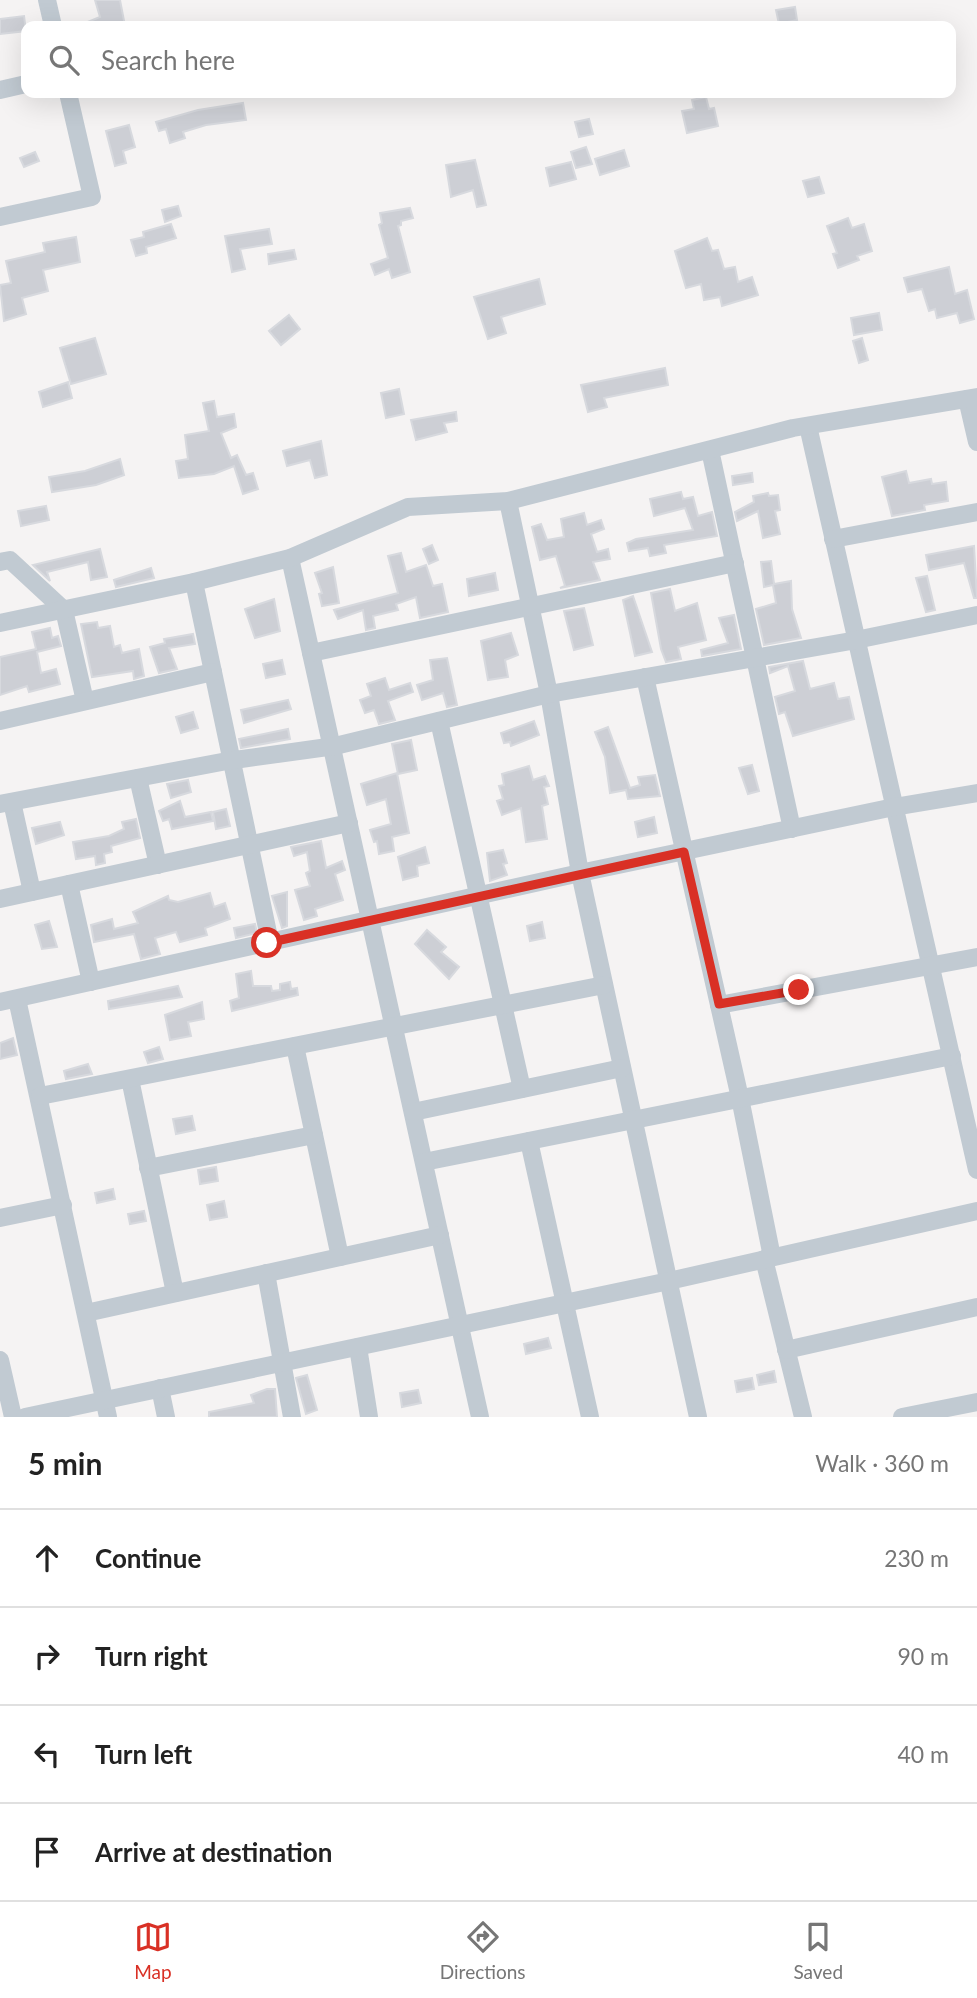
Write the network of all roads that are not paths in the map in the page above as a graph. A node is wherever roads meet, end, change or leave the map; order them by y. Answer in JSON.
{"nodes":[{"id":1,"x":47,"y":0,"type":"edge"},
{"id":2,"x":52,"y":21,"type":"edge"},
{"id":3,"x":21,"y":85,"type":"edge"},
{"id":4,"x":0,"y":90,"type":"edge"},
{"id":5,"x":69,"y":98,"type":"edge"},
{"id":6,"x":0,"y":217,"type":"edge"},
{"id":7,"x":972,"y":398,"type":"edge"},
{"id":8,"x":808,"y":426,"type":"junction"},
{"id":9,"x":977,"y":443,"type":"edge"},
{"id":10,"x":710,"y":450,"type":"junction"},
{"id":11,"x":508,"y":501,"type":"junction"},
{"id":12,"x":977,"y":512,"type":"edge"},
{"id":13,"x":833,"y":539,"type":"junction"},
{"id":14,"x":290,"y":558,"type":"junction"},
{"id":15,"x":0,"y":562,"type":"edge"},
{"id":16,"x":735,"y":563,"type":"junction"},
{"id":17,"x":194,"y":582,"type":"junction"},
{"id":18,"x":530,"y":607,"type":"junction"},
{"id":19,"x":65,"y":610,"type":"junction"},
{"id":20,"x":977,"y":615,"type":"edge"},
{"id":21,"x":0,"y":623,"type":"edge"},
{"id":22,"x":856,"y":640,"type":"junction"},
{"id":23,"x":311,"y":653,"type":"junction"},
{"id":24,"x":756,"y":658,"type":"junction"},
{"id":25,"x":213,"y":672,"type":"junction"},
{"id":26,"x":645,"y":677,"type":"junction"},
{"id":27,"x":549,"y":694,"type":"junction"},
{"id":28,"x":85,"y":701,"type":"junction"},
{"id":29,"x":0,"y":720,"type":"edge"},
{"id":30,"x":439,"y":721,"type":"junction"},
{"id":31,"x":332,"y":747,"type":"junction"},
{"id":32,"x":232,"y":761,"type":"junction"},
{"id":33,"x":138,"y":778,"type":"junction"},
{"id":34,"x":977,"y":793,"type":"edge"},
{"id":35,"x":6,"y":803,"type":"edge"},
{"id":36,"x":894,"y":807,"type":"junction"},
{"id":37,"x":349,"y":823,"type":"junction"},
{"id":38,"x":792,"y":829,"type":"junction"},
{"id":39,"x":250,"y":845,"type":"junction"},
{"id":40,"x":684,"y":852,"type":"junction"},
{"id":41,"x":158,"y":865,"type":"junction"},
{"id":42,"x":580,"y":873,"type":"junction"},
{"id":43,"x":69,"y":884,"type":"junction"},
{"id":44,"x":32,"y":892,"type":"junction"},
{"id":45,"x":478,"y":896,"type":"junction"},
{"id":46,"x":0,"y":899,"type":"edge"},
{"id":47,"x":371,"y":920,"type":"junction"},
{"id":48,"x":271,"y":942,"type":"junction"},
{"id":49,"x":977,"y":957,"type":"edge"},
{"id":50,"x":932,"y":967,"type":"junction"},
{"id":51,"x":91,"y":982,"type":"junction"},
{"id":52,"x":604,"y":985,"type":"junction"},
{"id":53,"x":8,"y":1001,"type":"edge"},
{"id":54,"x":719,"y":1004,"type":"junction"},
{"id":55,"x":503,"y":1005,"type":"junction"},
{"id":56,"x":395,"y":1026,"type":"junction"},
{"id":57,"x":295,"y":1046,"type":"junction"},
{"id":58,"x":952,"y":1056,"type":"junction"},
{"id":59,"x":622,"y":1068,"type":"junction"},
{"id":60,"x":130,"y":1079,"type":"junction"},
{"id":61,"x":522,"y":1089,"type":"junction"},
{"id":62,"x":40,"y":1096,"type":"junction"},
{"id":63,"x":740,"y":1098,"type":"junction"},
{"id":64,"x":414,"y":1112,"type":"junction"},
{"id":65,"x":634,"y":1120,"type":"junction"},
{"id":66,"x":314,"y":1135,"type":"junction"},
{"id":67,"x":529,"y":1140,"type":"junction"},
{"id":68,"x":424,"y":1162,"type":"junction"},
{"id":69,"x":148,"y":1168,"type":"junction"},
{"id":70,"x":977,"y":1170,"type":"edge"},
{"id":71,"x":63,"y":1205,"type":"junction"},
{"id":72,"x":977,"y":1211,"type":"edge"},
{"id":73,"x":0,"y":1218,"type":"edge"},
{"id":74,"x":440,"y":1234,"type":"junction"},
{"id":75,"x":340,"y":1257,"type":"junction"},
{"id":76,"x":768,"y":1258,"type":"junction"},
{"id":77,"x":266,"y":1273,"type":"junction"},
{"id":78,"x":669,"y":1281,"type":"junction"},
{"id":79,"x":175,"y":1293,"type":"junction"},
{"id":80,"x":565,"y":1303,"type":"junction"},
{"id":81,"x":977,"y":1307,"type":"edge"},
{"id":82,"x":86,"y":1313,"type":"junction"},
{"id":83,"x":460,"y":1325,"type":"junction"},
{"id":84,"x":358,"y":1347,"type":"junction"},
{"id":85,"x":786,"y":1350,"type":"junction"},
{"id":86,"x":0,"y":1360,"type":"edge"},
{"id":87,"x":282,"y":1363,"type":"junction"},
{"id":88,"x":160,"y":1388,"type":"junction"},
{"id":89,"x":977,"y":1402,"type":"edge"},
{"id":90,"x":106,"y":1409,"type":"edge"},
{"id":91,"x":13,"y":1417,"type":"edge"},
{"id":92,"x":26,"y":1417,"type":"edge"},
{"id":93,"x":166,"y":1417,"type":"edge"},
{"id":94,"x":292,"y":1417,"type":"edge"},
{"id":95,"x":369,"y":1417,"type":"edge"},
{"id":96,"x":480,"y":1417,"type":"edge"},
{"id":97,"x":590,"y":1417,"type":"edge"},
{"id":98,"x":698,"y":1417,"type":"edge"},
{"id":99,"x":803,"y":1417,"type":"edge"},
{"id":100,"x":902,"y":1417,"type":"edge"}],
"edges":[{"from":1,"to":2,"type":"street"},
{"from":3,"to":4,"type":"street"},
{"from":5,"to":6,"type":"street"},
{"from":7,"to":8,"type":"street"},
{"from":7,"to":9,"type":"street"},
{"from":8,"to":10,"type":"street"},
{"from":8,"to":13,"type":"street"},
{"from":10,"to":11,"type":"street"},
{"from":10,"to":16,"type":"street"},
{"from":11,"to":14,"type":"street"},
{"from":11,"to":18,"type":"street"},
{"from":12,"to":13,"type":"street"},
{"from":13,"to":22,"type":"street"},
{"from":14,"to":17,"type":"street"},
{"from":14,"to":23,"type":"street"},
{"from":15,"to":19,"type":"street"},
{"from":16,"to":18,"type":"street"},
{"from":16,"to":24,"type":"street"},
{"from":17,"to":19,"type":"street"},
{"from":17,"to":25,"type":"street"},
{"from":18,"to":23,"type":"street"},
{"from":18,"to":27,"type":"street"},
{"from":19,"to":21,"type":"street"},
{"from":19,"to":28,"type":"street"},
{"from":20,"to":22,"type":"street"},
{"from":22,"to":24,"type":"street"},
{"from":22,"to":36,"type":"street"},
{"from":23,"to":31,"type":"street"},
{"from":24,"to":26,"type":"street"},
{"from":24,"to":38,"type":"street"},
{"from":25,"to":28,"type":"street"},
{"from":25,"to":32,"type":"street"},
{"from":26,"to":27,"type":"street"},
{"from":26,"to":40,"type":"street"},
{"from":27,"to":30,"type":"street"},
{"from":27,"to":42,"type":"street"},
{"from":28,"to":29,"type":"street"},
{"from":30,"to":31,"type":"street"},
{"from":30,"to":45,"type":"street"},
{"from":31,"to":32,"type":"street"},
{"from":31,"to":37,"type":"street"},
{"from":32,"to":33,"type":"street"},
{"from":32,"to":39,"type":"street"},
{"from":33,"to":35,"type":"street"},
{"from":33,"to":41,"type":"street"},
{"from":34,"to":36,"type":"street"},
{"from":35,"to":44,"type":"street"},
{"from":36,"to":38,"type":"street"},
{"from":36,"to":50,"type":"street"},
{"from":37,"to":39,"type":"street"},
{"from":37,"to":47,"type":"street"},
{"from":38,"to":40,"type":"street"},
{"from":39,"to":41,"type":"street"},
{"from":39,"to":48,"type":"street"},
{"from":40,"to":42,"type":"street"},
{"from":40,"to":54,"type":"street"},
{"from":41,"to":43,"type":"street"},
{"from":42,"to":45,"type":"street"},
{"from":42,"to":52,"type":"street"},
{"from":43,"to":44,"type":"street"},
{"from":43,"to":51,"type":"street"},
{"from":44,"to":46,"type":"street"},
{"from":45,"to":47,"type":"street"},
{"from":45,"to":55,"type":"street"},
{"from":47,"to":48,"type":"street"},
{"from":47,"to":56,"type":"street"},
{"from":48,"to":51,"type":"street"},
{"from":49,"to":50,"type":"street"},
{"from":50,"to":54,"type":"street"},
{"from":50,"to":58,"type":"street"},
{"from":51,"to":53,"type":"street"},
{"from":52,"to":55,"type":"street"},
{"from":52,"to":59,"type":"street"},
{"from":53,"to":62,"type":"street"},
{"from":54,"to":63,"type":"street"},
{"from":55,"to":56,"type":"street"},
{"from":55,"to":61,"type":"street"},
{"from":56,"to":57,"type":"street"},
{"from":56,"to":64,"type":"street"},
{"from":57,"to":60,"type":"street"},
{"from":57,"to":66,"type":"street"},
{"from":58,"to":63,"type":"street"},
{"from":58,"to":70,"type":"street"},
{"from":59,"to":61,"type":"street"},
{"from":59,"to":65,"type":"street"},
{"from":60,"to":62,"type":"street"},
{"from":60,"to":69,"type":"street"},
{"from":61,"to":64,"type":"street"},
{"from":62,"to":71,"type":"street"},
{"from":63,"to":65,"type":"street"},
{"from":63,"to":76,"type":"street"},
{"from":64,"to":68,"type":"street"},
{"from":65,"to":67,"type":"street"},
{"from":65,"to":78,"type":"street"},
{"from":66,"to":69,"type":"street"},
{"from":66,"to":75,"type":"street"},
{"from":67,"to":68,"type":"street"},
{"from":67,"to":80,"type":"street"},
{"from":68,"to":74,"type":"street"},
{"from":69,"to":79,"type":"street"},
{"from":71,"to":73,"type":"street"},
{"from":71,"to":82,"type":"street"},
{"from":72,"to":76,"type":"street"},
{"from":74,"to":75,"type":"street"},
{"from":74,"to":83,"type":"street"},
{"from":75,"to":77,"type":"street"},
{"from":76,"to":78,"type":"street"},
{"from":76,"to":85,"type":"street"},
{"from":77,"to":79,"type":"street"},
{"from":77,"to":87,"type":"street"},
{"from":78,"to":80,"type":"street"},
{"from":78,"to":98,"type":"street"},
{"from":79,"to":82,"type":"street"},
{"from":80,"to":83,"type":"street"},
{"from":80,"to":97,"type":"street"},
{"from":81,"to":85,"type":"street"},
{"from":82,"to":90,"type":"street"},
{"from":83,"to":84,"type":"street"},
{"from":83,"to":96,"type":"street"},
{"from":84,"to":87,"type":"street"},
{"from":84,"to":95,"type":"street"},
{"from":85,"to":99,"type":"street"},
{"from":86,"to":91,"type":"street"},
{"from":87,"to":88,"type":"street"},
{"from":87,"to":94,"type":"street"},
{"from":88,"to":90,"type":"street"},
{"from":88,"to":93,"type":"street"},
{"from":89,"to":100,"type":"street"},
{"from":90,"to":92,"type":"street"}]}
